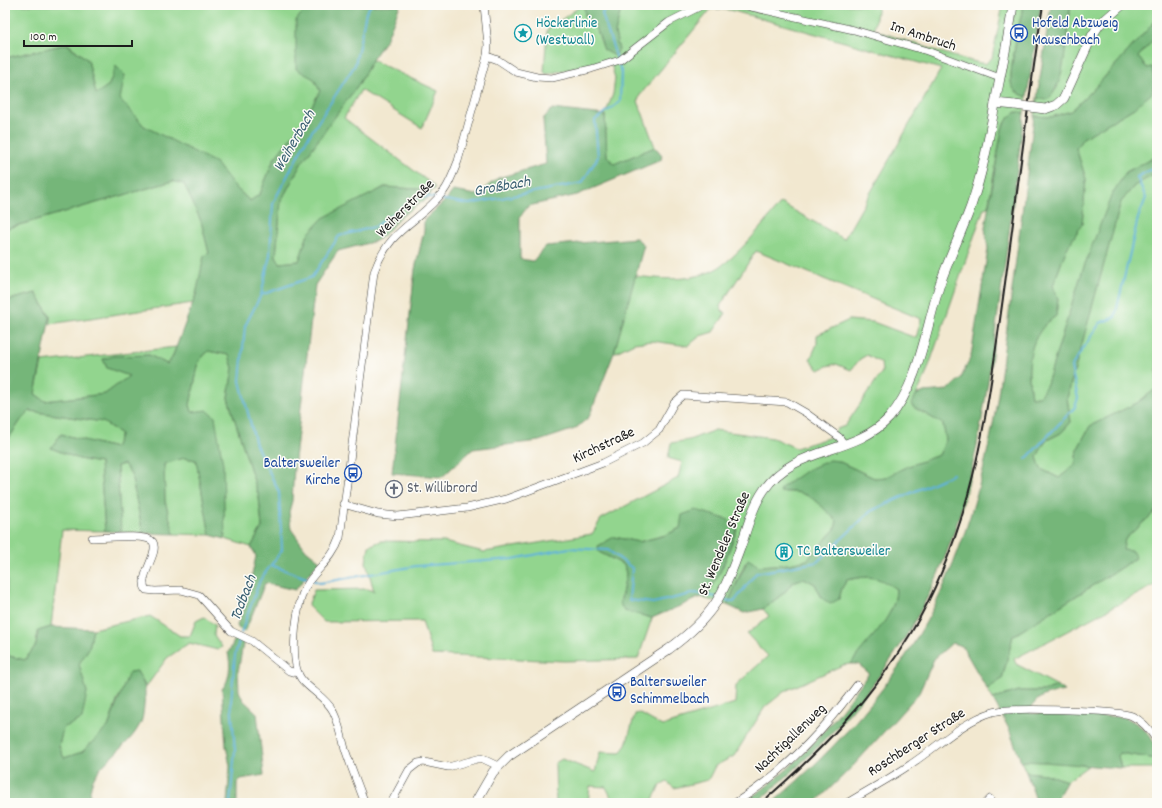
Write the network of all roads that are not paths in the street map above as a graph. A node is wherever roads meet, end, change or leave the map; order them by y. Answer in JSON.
{"nodes":[{"id":1,"x":484,"y":5,"type":"edge"},
{"id":2,"x":703,"y":5,"type":"edge"},
{"id":3,"x":742,"y":5,"type":"edge"},
{"id":4,"x":1013,"y":5,"type":"edge"},
{"id":5,"x":1122,"y":5,"type":"edge"},
{"id":6,"x":487,"y":56,"type":"junction"},
{"id":7,"x":1000,"y":78,"type":"junction"},
{"id":8,"x":995,"y":103,"type":"junction"},
{"id":9,"x":845,"y":445,"type":"junction"},
{"id":10,"x":343,"y":504,"type":"junction"},
{"id":11,"x":92,"y":538,"type":"dead end"},
{"id":12,"x":298,"y":673,"type":"junction"},
{"id":13,"x":857,"y":685,"type":"dead end"},
{"id":14,"x":1157,"y":741,"type":"edge"},
{"id":15,"x":498,"y":766,"type":"junction"},
{"id":16,"x":365,"y":803,"type":"edge"},
{"id":17,"x":391,"y":803,"type":"edge"},
{"id":18,"x":475,"y":803,"type":"edge"},
{"id":19,"x":735,"y":803,"type":"edge"},
{"id":20,"x":846,"y":803,"type":"edge"}],
"edges":[{"from":1,"to":6,"type":"street","name":"Weiherstraße"},
{"from":2,"to":6,"type":"street"},
{"from":3,"to":7,"type":"street","name":"Im Ambruch"},
{"from":4,"to":7,"type":"main road","name":"St. Wendeler Straße"},
{"from":5,"to":8,"type":"main road","bridge":true},
{"from":6,"to":10,"type":"street","name":"Weiherstraße"},
{"from":7,"to":8,"type":"main road","name":"St. Wendeler Straße"},
{"from":8,"to":9,"type":"main road","name":"St. Wendeler Straße"},
{"from":9,"to":10,"type":"street","name":"Kirchstraße"},
{"from":9,"to":15,"type":"main road","name":"St. Wendeler Straße"},
{"from":10,"to":12,"type":"street","name":"Weiherstraße"},
{"from":11,"to":12,"type":"street"},
{"from":12,"to":16,"type":"street"},
{"from":13,"to":19,"type":"street","name":"Nachtigallenweg"},
{"from":14,"to":20,"type":"street","name":"Roschberger Straße"},
{"from":15,"to":17,"type":"street"},
{"from":15,"to":18,"type":"main road","name":"St. Wendeler Straße"}]}
